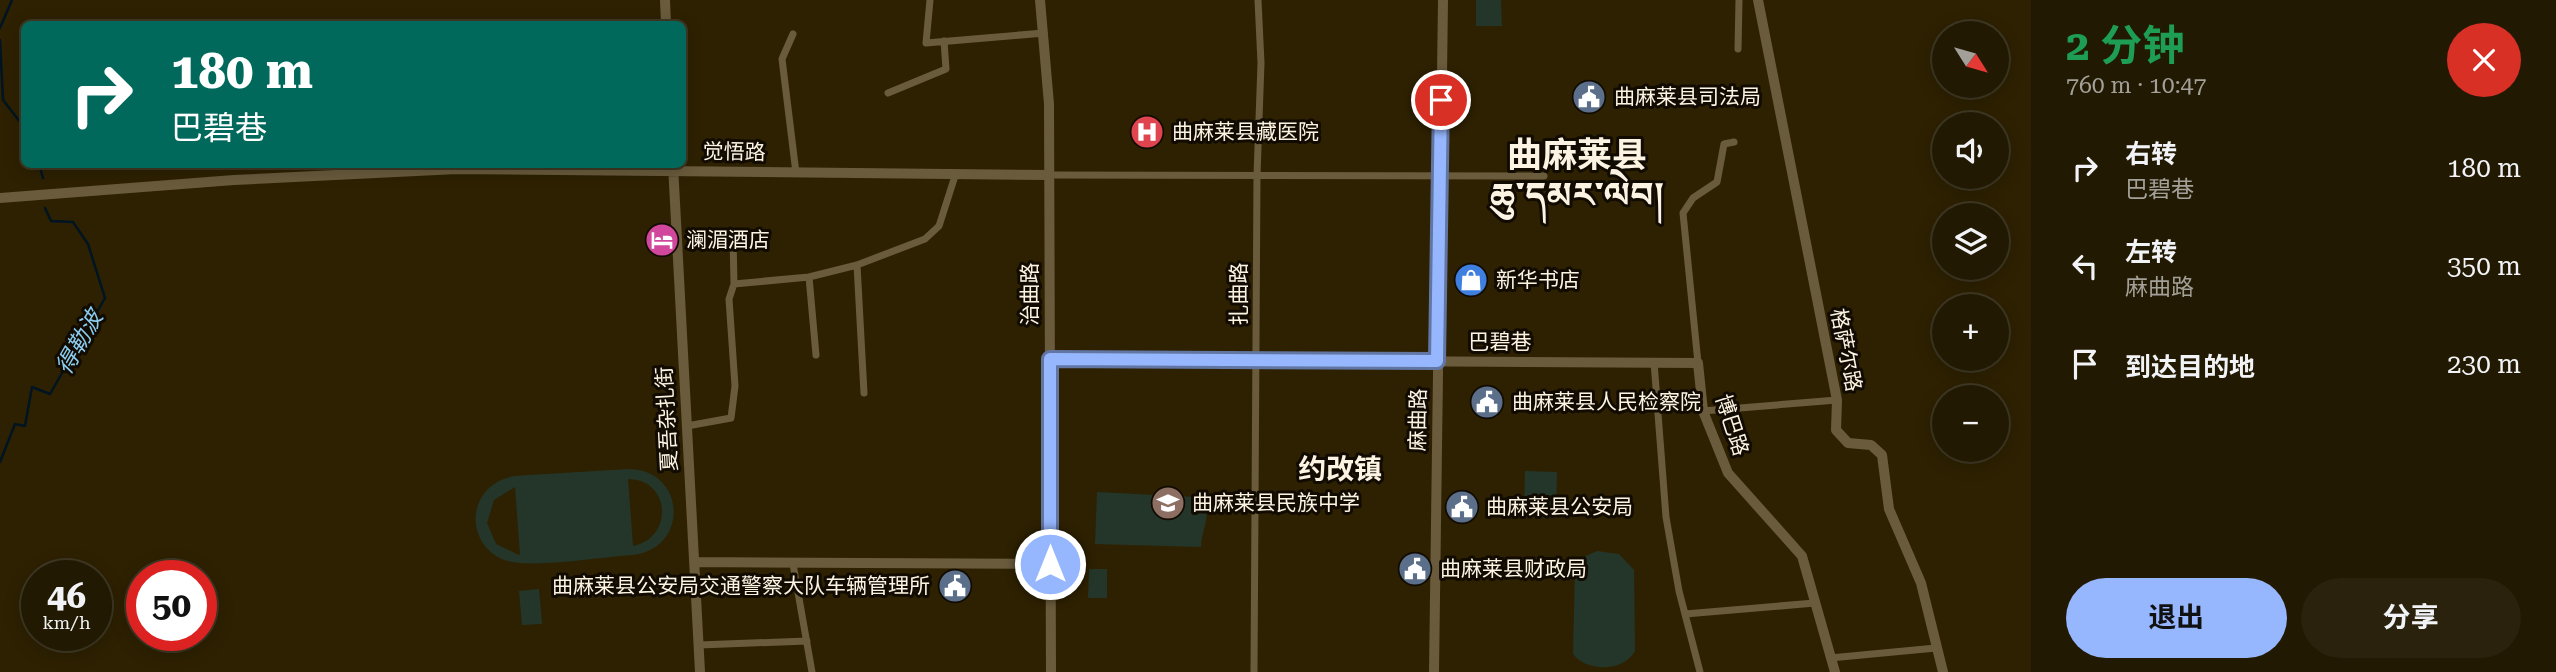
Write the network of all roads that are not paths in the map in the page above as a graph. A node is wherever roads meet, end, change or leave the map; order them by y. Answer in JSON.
{"nodes":[{"id":1,"x":665,"y":0,"type":"edge"},
{"id":2,"x":930,"y":0,"type":"edge"},
{"id":3,"x":1040,"y":0,"type":"edge"},
{"id":4,"x":1258,"y":0,"type":"edge"},
{"id":5,"x":1443,"y":0,"type":"edge"},
{"id":6,"x":1739,"y":0,"type":"edge"},
{"id":7,"x":1758,"y":0,"type":"edge"},
{"id":8,"x":666,"y":21,"type":"edge"},
{"id":9,"x":1044,"y":33,"type":"junction"},
{"id":10,"x":793,"y":34,"type":"dead end"},
{"id":11,"x":944,"y":41,"type":"junction"},
{"id":12,"x":1738,"y":49,"type":"dead end"},
{"id":13,"x":888,"y":93,"type":"dead end"},
{"id":14,"x":1734,"y":142,"type":"dead end"},
{"id":15,"x":674,"y":168,"type":"edge"},
{"id":16,"x":796,"y":173,"type":"junction"},
{"id":17,"x":1049,"y":175,"type":"junction"},
{"id":18,"x":1257,"y":175,"type":"junction"},
{"id":19,"x":1440,"y":175,"type":"junction"},
{"id":20,"x":954,"y":176,"type":"junction"},
{"id":21,"x":1544,"y":176,"type":"dead end"},
{"id":22,"x":0,"y":198,"type":"edge"},
{"id":23,"x":733,"y":237,"type":"dead end"},
{"id":24,"x":857,"y":265,"type":"junction"},
{"id":25,"x":809,"y":277,"type":"junction"},
{"id":26,"x":734,"y":284,"type":"junction"},
{"id":27,"x":816,"y":355,"type":"dead end"},
{"id":28,"x":1050,"y":359,"type":"junction"},
{"id":29,"x":1256,"y":361,"type":"junction"},
{"id":30,"x":1437,"y":361,"type":"junction"},
{"id":31,"x":1654,"y":362,"type":"junction"},
{"id":32,"x":1698,"y":363,"type":"junction"},
{"id":33,"x":864,"y":393,"type":"dead end"},
{"id":34,"x":1837,"y":400,"type":"junction"},
{"id":35,"x":1703,"y":411,"type":"junction"},
{"id":36,"x":687,"y":426,"type":"junction"},
{"id":37,"x":695,"y":562,"type":"junction"},
{"id":38,"x":793,"y":564,"type":"junction"},
{"id":39,"x":1050,"y":564,"type":"junction"},
{"id":40,"x":1815,"y":603,"type":"junction"},
{"id":41,"x":1685,"y":614,"type":"junction"},
{"id":42,"x":807,"y":641,"type":"junction"},
{"id":43,"x":699,"y":645,"type":"junction"},
{"id":44,"x":1936,"y":648,"type":"junction"},
{"id":45,"x":1830,"y":658,"type":"junction"},
{"id":46,"x":700,"y":672,"type":"edge"},
{"id":47,"x":812,"y":672,"type":"edge"},
{"id":48,"x":1051,"y":672,"type":"edge"},
{"id":49,"x":1254,"y":672,"type":"edge"},
{"id":50,"x":1434,"y":672,"type":"edge"},
{"id":51,"x":1700,"y":672,"type":"edge"},
{"id":52,"x":1835,"y":672,"type":"edge"},
{"id":53,"x":1943,"y":672,"type":"edge"}],
"edges":[{"from":1,"to":8,"type":"street"},
{"from":2,"to":11,"type":"street"},
{"from":3,"to":9,"type":"street","name":"治曲路"},
{"from":4,"to":18,"type":"street","name":"扎曲路"},
{"from":5,"to":19,"type":"street","name":"麻曲路"},
{"from":6,"to":12,"type":"street"},
{"from":7,"to":34,"type":"street","name":"格萨尔路"},
{"from":9,"to":11,"type":"street"},
{"from":9,"to":17,"type":"street","name":"治曲路"},
{"from":10,"to":16,"type":"street"},
{"from":11,"to":13,"type":"street"},
{"from":14,"to":32,"type":"street","name":"博巴路"},
{"from":15,"to":16,"type":"street","name":"觉悟路"},
{"from":15,"to":22,"type":"street","name":"觉悟路"},
{"from":15,"to":36,"type":"street","name":"夏吾杂扎街"},
{"from":16,"to":20,"type":"street","name":"觉悟路"},
{"from":17,"to":18,"type":"street"},
{"from":17,"to":20,"type":"street","name":"觉悟路"},
{"from":17,"to":28,"type":"street","name":"治曲路"},
{"from":18,"to":19,"type":"street"},
{"from":18,"to":29,"type":"street","name":"扎曲路"},
{"from":19,"to":21,"type":"street"},
{"from":19,"to":30,"type":"street","name":"麻曲路"},
{"from":20,"to":24,"type":"street"},
{"from":23,"to":26,"type":"street"},
{"from":24,"to":25,"type":"street"},
{"from":24,"to":33,"type":"street"},
{"from":25,"to":26,"type":"street"},
{"from":25,"to":27,"type":"street"},
{"from":26,"to":36,"type":"street"},
{"from":28,"to":29,"type":"street","name":"巴碧巷"},
{"from":28,"to":39,"type":"street","name":"治曲路"},
{"from":29,"to":30,"type":"street","name":"巴碧巷"},
{"from":29,"to":49,"type":"street","name":"扎曲路"},
{"from":30,"to":31,"type":"street","name":"巴碧巷"},
{"from":30,"to":50,"type":"street","name":"麻曲路"},
{"from":31,"to":32,"type":"street","name":"巴碧巷"},
{"from":31,"to":41,"type":"street"},
{"from":32,"to":35,"type":"street","name":"博巴路"},
{"from":34,"to":35,"type":"street"},
{"from":34,"to":44,"type":"street","name":"格萨尔路"},
{"from":35,"to":40,"type":"street","name":"博巴路"},
{"from":36,"to":37,"type":"street","name":"夏吾杂扎街"},
{"from":37,"to":38,"type":"street"},
{"from":37,"to":43,"type":"street","name":"夏吾杂扎街"},
{"from":38,"to":39,"type":"street"},
{"from":38,"to":42,"type":"street"},
{"from":39,"to":48,"type":"street","name":"治曲路"},
{"from":40,"to":41,"type":"street"},
{"from":40,"to":45,"type":"street","name":"博巴路"},
{"from":41,"to":51,"type":"street"},
{"from":42,"to":43,"type":"street"},
{"from":42,"to":47,"type":"street"},
{"from":43,"to":46,"type":"street","name":"夏吾杂扎街"},
{"from":44,"to":45,"type":"street"},
{"from":44,"to":53,"type":"street","name":"格萨尔路"},
{"from":45,"to":52,"type":"street","name":"博巴路"}]}
